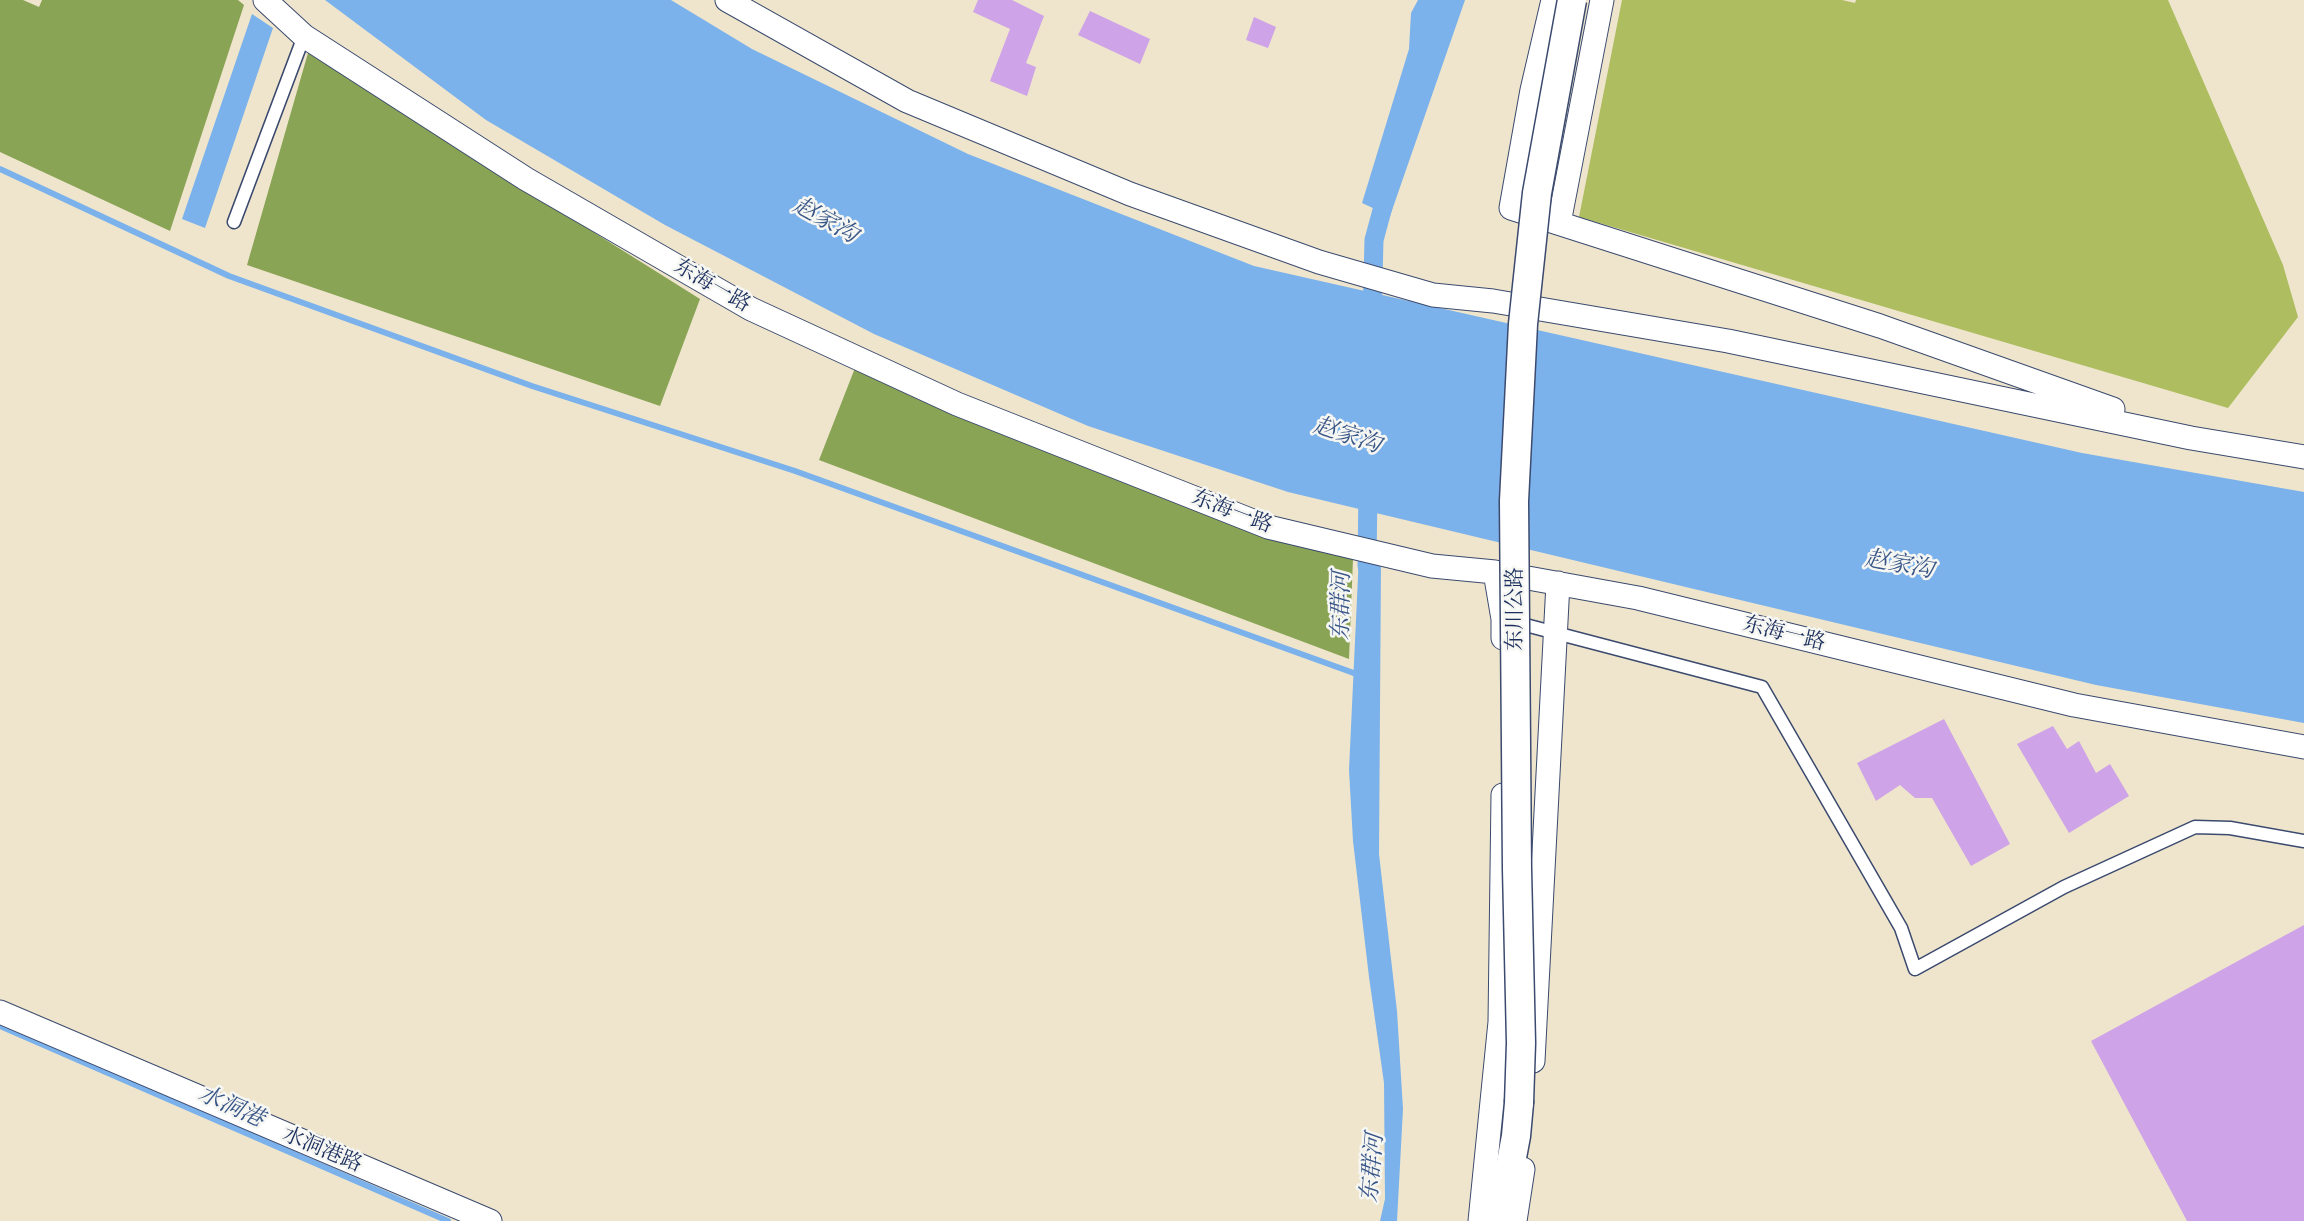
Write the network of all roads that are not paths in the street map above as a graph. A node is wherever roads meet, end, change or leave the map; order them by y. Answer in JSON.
{"nodes":[{"id":1,"x":265,"y":0,"type":"edge"},
{"id":2,"x":727,"y":0,"type":"edge"},
{"id":3,"x":1553,"y":0,"type":"edge"},
{"id":4,"x":1572,"y":0,"type":"edge"},
{"id":5,"x":1602,"y":0,"type":"edge"},
{"id":6,"x":304,"y":36,"type":"junction"},
{"id":7,"x":234,"y":222,"type":"dead end"},
{"id":8,"x":1559,"y":223,"type":"junction"},
{"id":9,"x":2191,"y":438,"type":"junction"},
{"id":10,"x":2304,"y":457,"type":"edge"},
{"id":11,"x":1495,"y":572,"type":"junction"},
{"id":12,"x":1558,"y":583,"type":"junction"},
{"id":13,"x":1503,"y":619,"type":"junction"},
{"id":14,"x":1556,"y":633,"type":"junction"},
{"id":15,"x":2304,"y":747,"type":"edge"},
{"id":16,"x":2304,"y":841,"type":"edge"},
{"id":17,"x":0,"y":1012,"type":"edge"},
{"id":18,"x":490,"y":1221,"type":"edge"},
{"id":19,"x":1480,"y":1221,"type":"edge"},
{"id":20,"x":1500,"y":1221,"type":"edge"},
{"id":21,"x":1515,"y":1221,"type":"edge"}],
"edges":[{"from":1,"to":6,"type":"street","name":"东海一路"},
{"from":2,"to":9,"type":"street"},
{"from":3,"to":8,"type":"street"},
{"from":4,"to":20,"type":"street","name":"东川公路","bridge":true},
{"from":5,"to":8,"type":"street"},
{"from":6,"to":7,"type":"lane"},
{"from":6,"to":11,"type":"street","name":"东海一路"},
{"from":8,"to":9,"type":"street"},
{"from":9,"to":10,"type":"street"},
{"from":11,"to":12,"type":"street","name":"东海一路"},
{"from":11,"to":13,"type":"street"},
{"from":12,"to":14,"type":"street"},
{"from":12,"to":15,"type":"street","name":"东海一路"},
{"from":13,"to":14,"type":"lane"},
{"from":13,"to":19,"type":"street"},
{"from":14,"to":16,"type":"lane"},
{"from":14,"to":21,"type":"street"},
{"from":17,"to":18,"type":"street","name":"水洞港路"}]}
